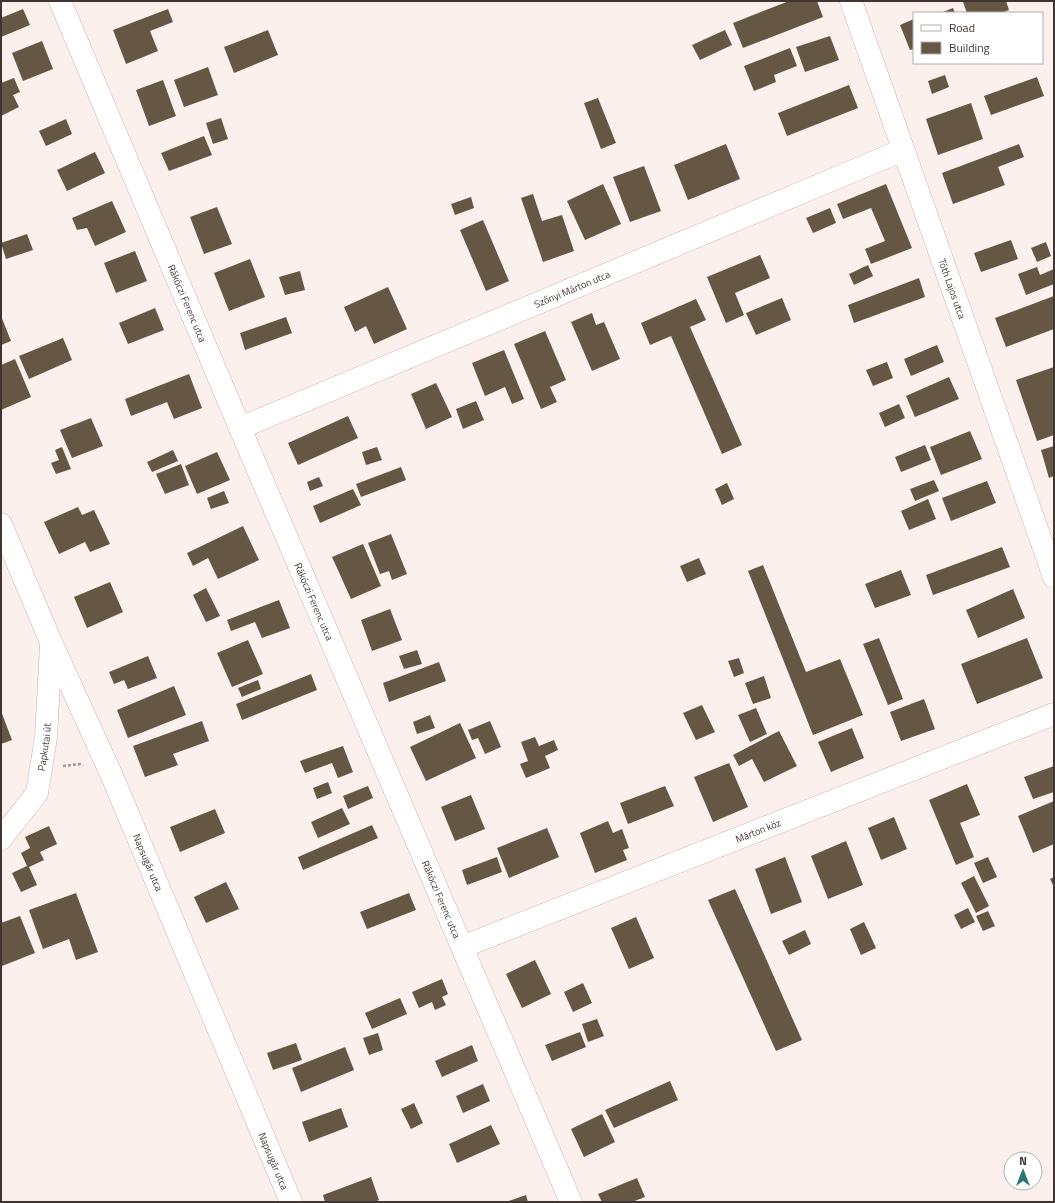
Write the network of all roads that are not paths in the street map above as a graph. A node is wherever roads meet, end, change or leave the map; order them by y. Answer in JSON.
{"nodes":[{"id":1,"x":60,"y":1,"type":"edge"},
{"id":2,"x":851,"y":1,"type":"edge"},
{"id":3,"x":903,"y":150,"type":"junction"},
{"id":4,"x":240,"y":428,"type":"junction"},
{"id":5,"x":1,"y":524,"type":"edge"},
{"id":6,"x":1054,"y":577,"type":"edge"},
{"id":7,"x":51,"y":642,"type":"junction"},
{"id":8,"x":1054,"y":714,"type":"edge"},
{"id":9,"x":1,"y":839,"type":"edge"},
{"id":10,"x":462,"y":947,"type":"junction"},
{"id":11,"x":291,"y":1202,"type":"edge"},
{"id":12,"x":571,"y":1202,"type":"edge"}],
"edges":[{"from":1,"to":4,"type":"street","name":"Rákóczi Ferenc utca"},
{"from":2,"to":3,"type":"street","name":"Tóth Lajos utca"},
{"from":3,"to":4,"type":"street","name":"Szőnyi Márton utca"},
{"from":3,"to":6,"type":"street","name":"Tóth Lajos utca"},
{"from":4,"to":10,"type":"street","name":"Rákóczi Ferenc utca"},
{"from":5,"to":7,"type":"street","name":"Napsugár utca"},
{"from":7,"to":9,"type":"street","name":"Papkutai út"},
{"from":7,"to":11,"type":"street","name":"Napsugár utca"},
{"from":8,"to":10,"type":"street","name":"Márton köz"},
{"from":10,"to":12,"type":"street","name":"Rákóczi Ferenc utca"}]}
